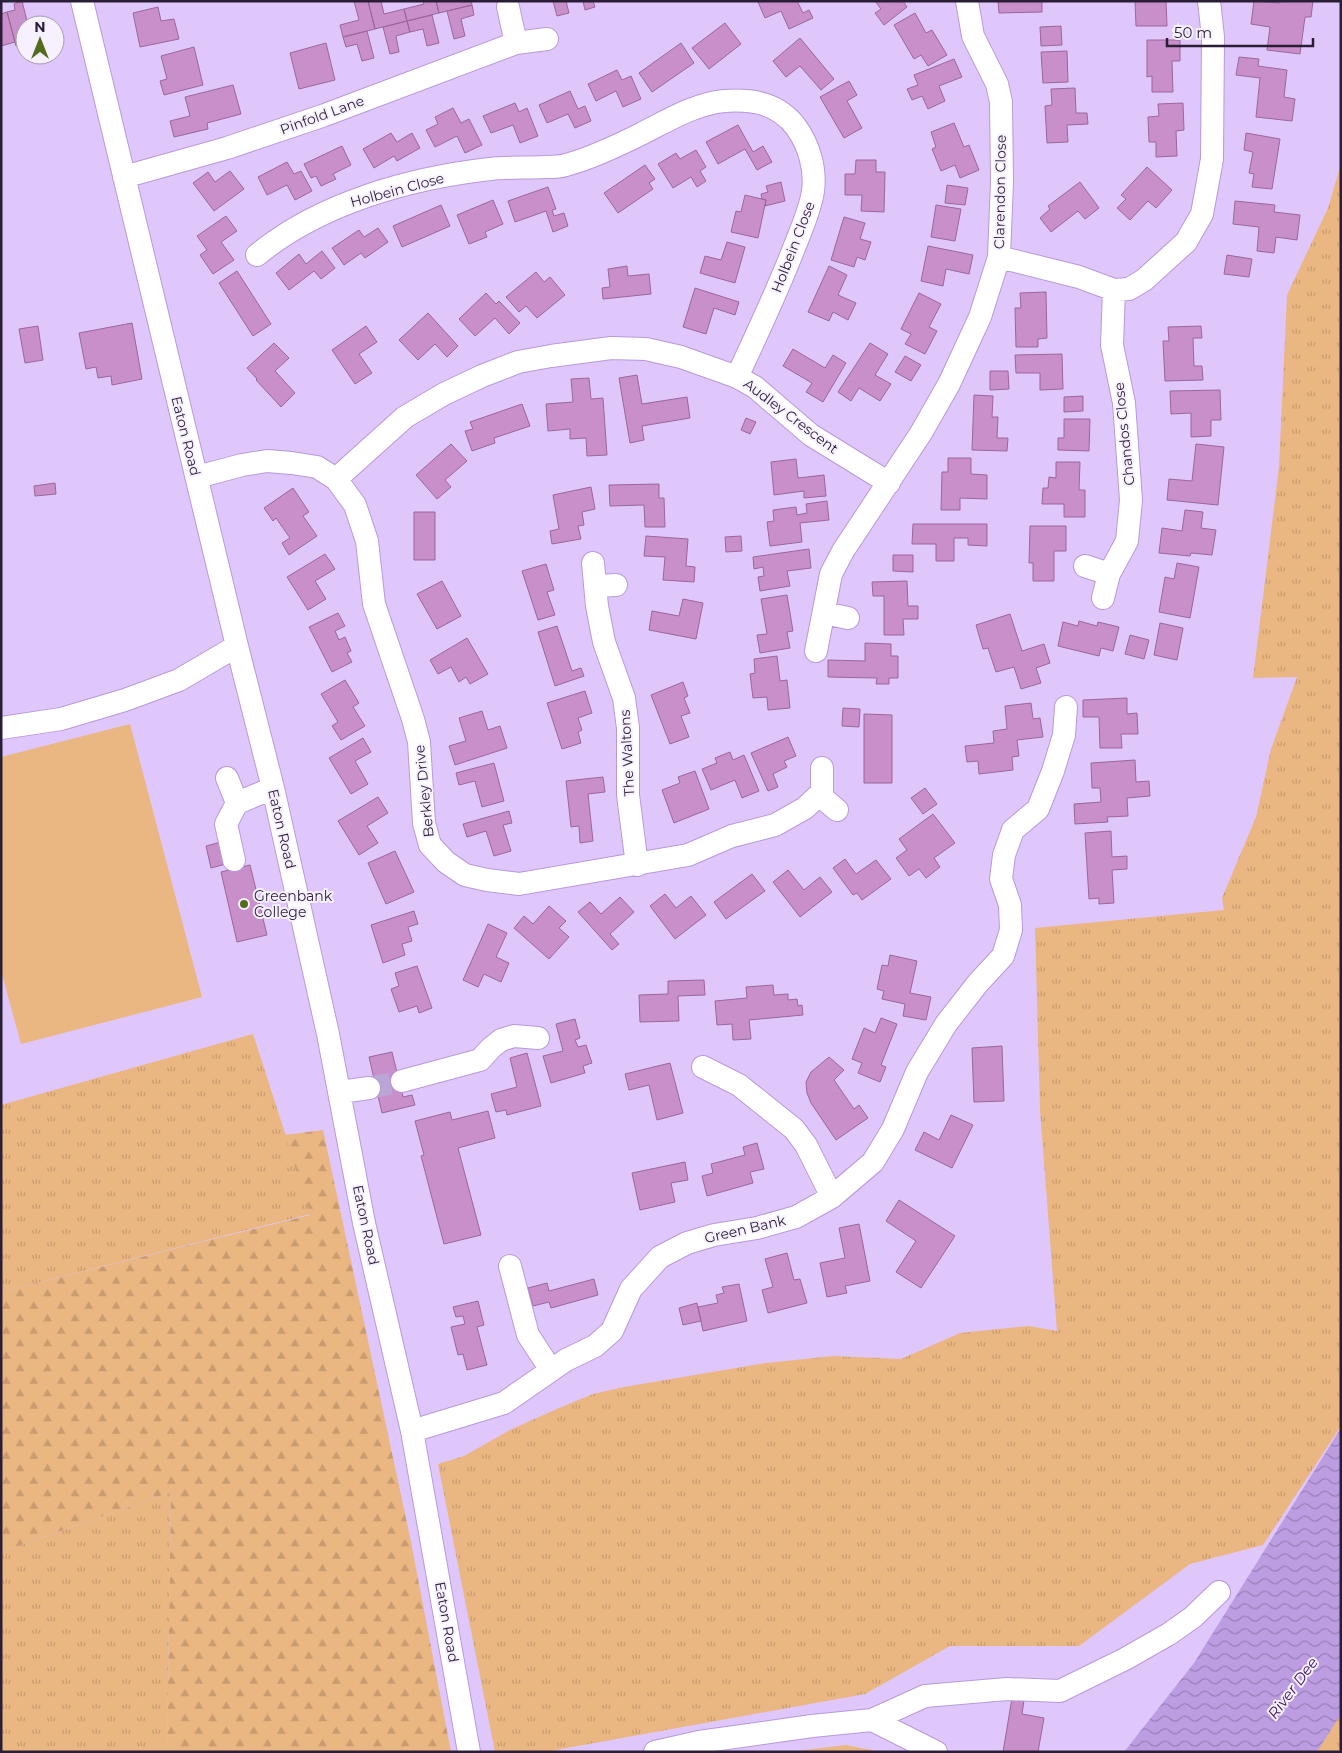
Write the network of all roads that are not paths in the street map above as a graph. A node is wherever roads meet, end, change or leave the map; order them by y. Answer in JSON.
{"nodes":[{"id":1,"x":82,"y":1,"type":"edge"},
{"id":2,"x":967,"y":1,"type":"edge"},
{"id":3,"x":1209,"y":1,"type":"edge"},
{"id":4,"x":508,"y":7,"type":"dead end"},
{"id":5,"x":547,"y":39,"type":"dead end"},
{"id":6,"x":516,"y":43,"type":"junction"},
{"id":7,"x":124,"y":177,"type":"junction"},
{"id":8,"x":262,"y":242,"type":"dead end"},
{"id":9,"x":999,"y":257,"type":"junction"},
{"id":10,"x":1114,"y":290,"type":"junction"},
{"id":11,"x":737,"y":376,"type":"junction"},
{"id":12,"x":197,"y":477,"type":"junction"},
{"id":13,"x":336,"y":479,"type":"junction"},
{"id":14,"x":889,"y":484,"type":"junction"},
{"id":15,"x":593,"y":563,"type":"dead end"},
{"id":16,"x":1085,"y":566,"type":"dead end"},
{"id":17,"x":1109,"y":574,"type":"junction"},
{"id":18,"x":1103,"y":598,"type":"dead end"},
{"id":19,"x":824,"y":614,"type":"junction"},
{"id":20,"x":848,"y":618,"type":"dead end"},
{"id":21,"x":237,"y":646,"type":"junction"},
{"id":22,"x":816,"y":651,"type":"dead end"},
{"id":23,"x":1066,"y":707,"type":"dead end"},
{"id":24,"x":1,"y":728,"type":"edge"},
{"id":25,"x":822,"y":768,"type":"dead end"},
{"id":26,"x":227,"y":778,"type":"dead end"},
{"id":27,"x":273,"y":788,"type":"junction"},
{"id":28,"x":819,"y":795,"type":"junction"},
{"id":29,"x":237,"y":803,"type":"junction"},
{"id":30,"x":837,"y":810,"type":"dead end"},
{"id":31,"x":234,"y":860,"type":"dead end"},
{"id":32,"x":637,"y":865,"type":"junction"},
{"id":33,"x":538,"y":1038,"type":"dead end"},
{"id":34,"x":703,"y":1068,"type":"dead end"},
{"id":35,"x":402,"y":1080,"type":"tunnel mouth"},
{"id":36,"x":369,"y":1088,"type":"tunnel mouth"},
{"id":37,"x":340,"y":1092,"type":"junction"},
{"id":38,"x":832,"y":1196,"type":"junction"},
{"id":39,"x":510,"y":1266,"type":"dead end"},
{"id":40,"x":551,"y":1370,"type":"junction"},
{"id":41,"x":412,"y":1431,"type":"junction"},
{"id":42,"x":1219,"y":1592,"type":"dead end"},
{"id":43,"x":872,"y":1720,"type":"junction"},
{"id":44,"x":469,"y":1752,"type":"edge"},
{"id":45,"x":655,"y":1752,"type":"edge"},
{"id":46,"x":936,"y":1752,"type":"edge"}],
"edges":[{"from":1,"to":7,"type":"street","name":"Eaton Road"},
{"from":2,"to":9,"type":"street","name":"Clarendon Close"},
{"from":3,"to":10,"type":"street"},
{"from":4,"to":6,"type":"street"},
{"from":5,"to":6,"type":"street","name":"Pinfold Lane"},
{"from":6,"to":7,"type":"street","name":"Pinfold Lane"},
{"from":7,"to":12,"type":"street","name":"Eaton Road"},
{"from":8,"to":11,"type":"street","name":"Holbein Close"},
{"from":9,"to":10,"type":"street"},
{"from":9,"to":14,"type":"street","name":"Clarendon Close"},
{"from":10,"to":17,"type":"street","name":"Chandos Close"},
{"from":11,"to":13,"type":"street","name":"Audley Crescent"},
{"from":11,"to":14,"type":"street","name":"Audley Crescent"},
{"from":12,"to":13,"type":"street","name":"Berkley Drive"},
{"from":12,"to":21,"type":"street","name":"Eaton Road"},
{"from":13,"to":32,"type":"street","name":"Berkley Drive"},
{"from":14,"to":19,"type":"street"},
{"from":15,"to":32,"type":"street","name":"The Waltons"},
{"from":16,"to":17,"type":"street"},
{"from":17,"to":18,"type":"street","name":"Chandos Close"},
{"from":19,"to":20,"type":"street"},
{"from":19,"to":22,"type":"street"},
{"from":21,"to":24,"type":"street"},
{"from":21,"to":27,"type":"street","name":"Eaton Road"},
{"from":23,"to":38,"type":"street","name":"Green Bank"},
{"from":25,"to":28,"type":"street"},
{"from":26,"to":29,"type":"street"},
{"from":27,"to":29,"type":"street"},
{"from":27,"to":37,"type":"street","name":"Eaton Road"},
{"from":28,"to":30,"type":"street"},
{"from":28,"to":32,"type":"street","name":"Berkley Drive"},
{"from":29,"to":31,"type":"street"},
{"from":33,"to":35,"type":"street"},
{"from":34,"to":38,"type":"street"},
{"from":36,"to":37,"type":"street"},
{"from":37,"to":41,"type":"street","name":"Eaton Road"},
{"from":38,"to":40,"type":"street","name":"Green Bank"},
{"from":39,"to":40,"type":"street"},
{"from":40,"to":41,"type":"street","name":"Green Bank"},
{"from":41,"to":44,"type":"street","name":"Eaton Road"},
{"from":42,"to":43,"type":"street"},
{"from":43,"to":45,"type":"street"},
{"from":43,"to":46,"type":"street"}]}
